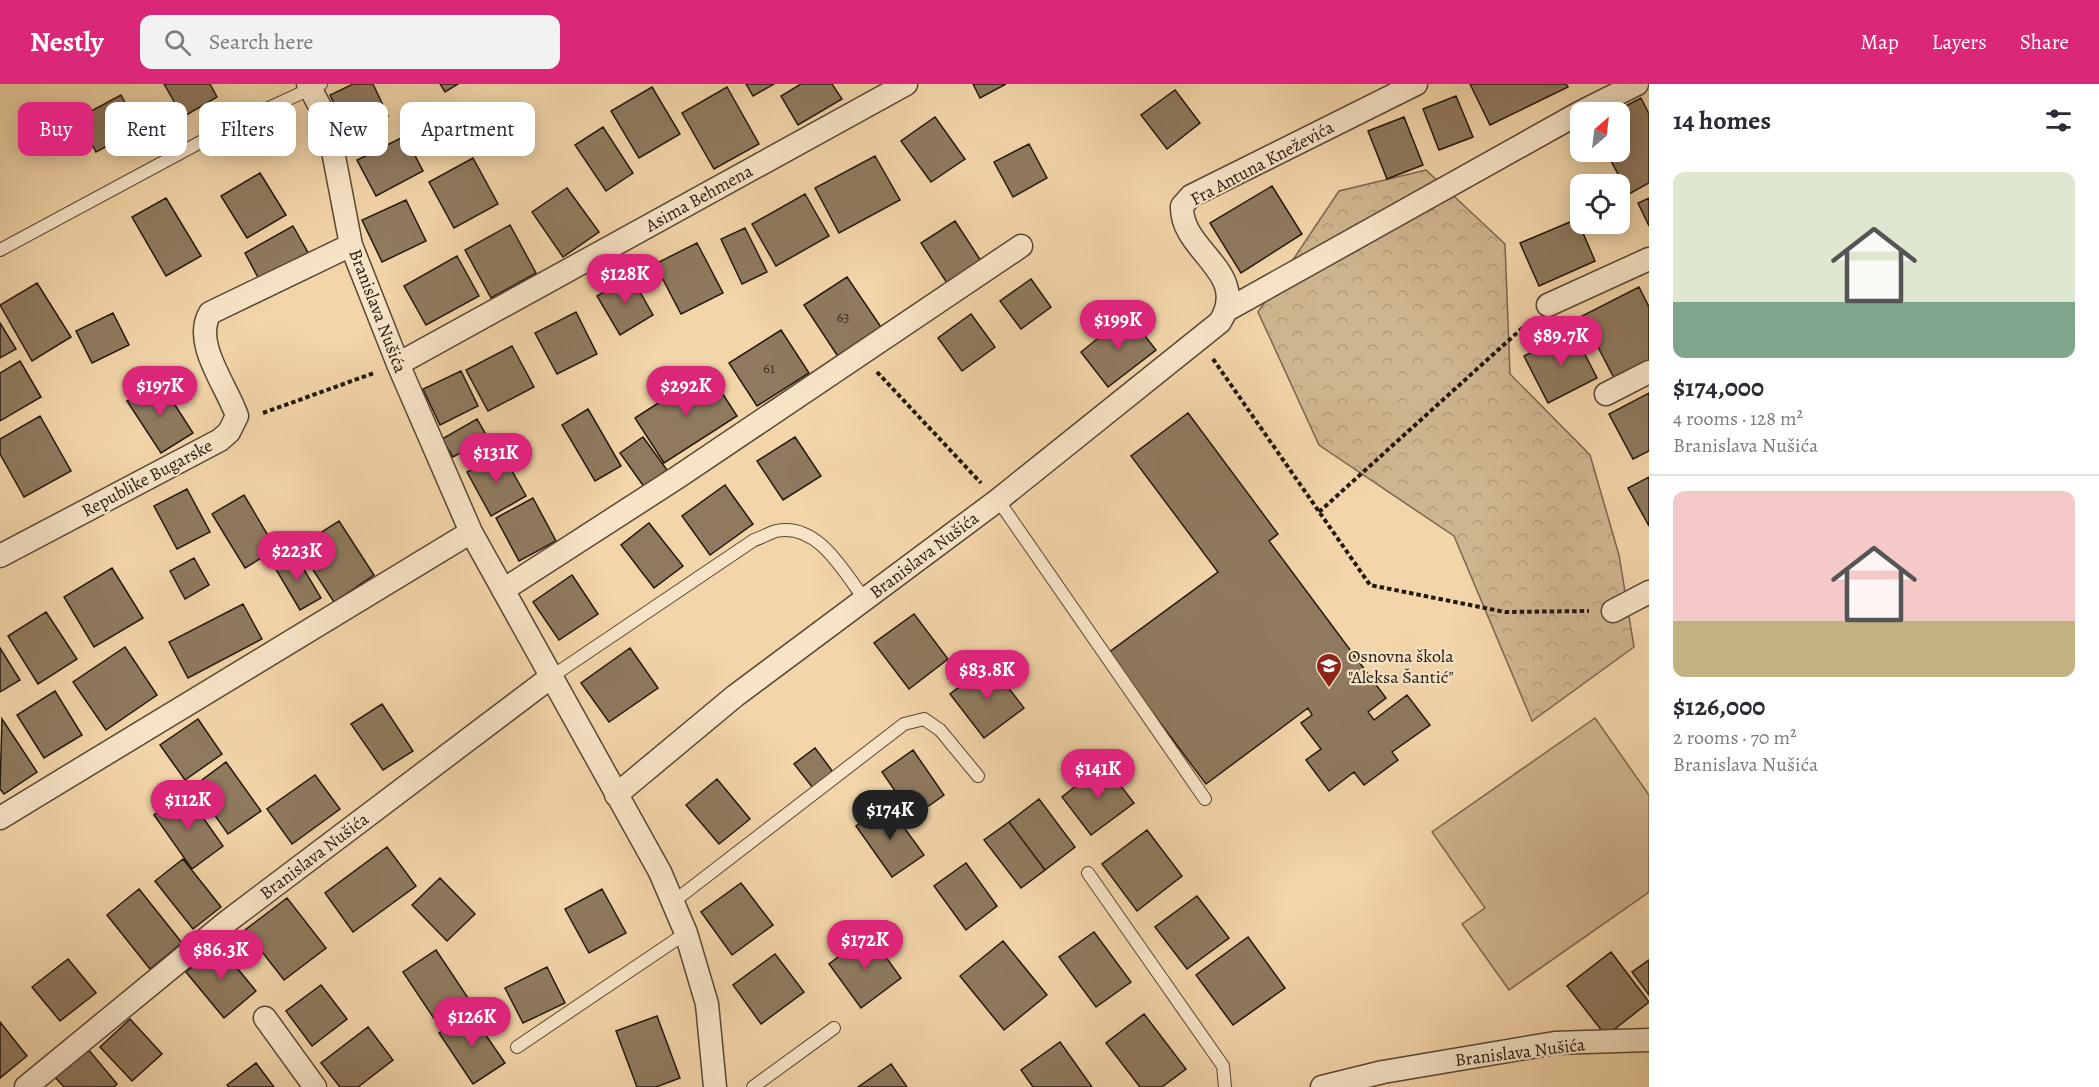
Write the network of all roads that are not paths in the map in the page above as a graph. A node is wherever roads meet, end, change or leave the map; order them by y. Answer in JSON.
{"nodes":[{"id":1,"x":906,"y":84,"type":"edge"},
{"id":2,"x":1416,"y":84,"type":"edge"},
{"id":3,"x":1637,"y":84,"type":"edge"},
{"id":4,"x":314,"y":86,"type":"edge"},
{"id":5,"x":1601,"y":102,"type":"edge"},
{"id":6,"x":1570,"y":118,"type":"edge"},
{"id":7,"x":351,"y":245,"type":"junction"},
{"id":8,"x":1020,"y":246,"type":"dead end"},
{"id":9,"x":0,"y":250,"type":"edge"},
{"id":10,"x":1649,"y":259,"type":"edge"},
{"id":11,"x":1548,"y":305,"type":"road end"},
{"id":12,"x":1227,"y":310,"type":"junction"},
{"id":13,"x":398,"y":364,"type":"junction"},
{"id":14,"x":1649,"y":372,"type":"edge"},
{"id":15,"x":1606,"y":394,"type":"dead end"},
{"id":16,"x":998,"y":500,"type":"junction"},
{"id":17,"x":471,"y":532,"type":"junction"},
{"id":18,"x":0,"y":556,"type":"edge"},
{"id":19,"x":503,"y":590,"type":"junction"},
{"id":20,"x":1649,"y":592,"type":"edge"},
{"id":21,"x":865,"y":600,"type":"junction"},
{"id":22,"x":1612,"y":611,"type":"road end"},
{"id":23,"x":551,"y":677,"type":"junction"},
{"id":24,"x":978,"y":776,"type":"dead end"},
{"id":25,"x":616,"y":795,"type":"junction"},
{"id":26,"x":1205,"y":799,"type":"dead end"},
{"id":27,"x":0,"y":818,"type":"edge"},
{"id":28,"x":1088,"y":873,"type":"dead end"},
{"id":29,"x":673,"y":902,"type":"junction"},
{"id":30,"x":686,"y":933,"type":"junction"},
{"id":31,"x":266,"y":1018,"type":"dead end"},
{"id":32,"x":834,"y":1028,"type":"dead end"},
{"id":33,"x":1649,"y":1041,"type":"edge"},
{"id":34,"x":517,"y":1047,"type":"dead end"},
{"id":35,"x":26,"y":1087,"type":"edge"},
{"id":36,"x":315,"y":1087,"type":"edge"},
{"id":37,"x":715,"y":1087,"type":"edge"},
{"id":38,"x":753,"y":1087,"type":"edge"},
{"id":39,"x":1225,"y":1087,"type":"edge"},
{"id":40,"x":1322,"y":1087,"type":"edge"}],
"edges":[{"from":1,"to":13,"type":"street","name":"Asima Behmena"},
{"from":2,"to":12,"type":"street","name":"Fra Antuna Kneževića"},
{"from":3,"to":5,"type":"street","name":"Branislava Nušića"},
{"from":4,"to":7,"type":"street","name":"Branislava Nušića"},
{"from":4,"to":9,"type":"lane"},
{"from":6,"to":12,"type":"street","name":"Branislava Nušića"},
{"from":7,"to":13,"type":"street","name":"Branislava Nušića"},
{"from":7,"to":18,"type":"street","name":"Republike Bugarske"},
{"from":8,"to":19,"type":"street"},
{"from":10,"to":11,"type":"street"},
{"from":12,"to":16,"type":"street","name":"Branislava Nušića"},
{"from":13,"to":17,"type":"street","name":"Branislava Nušića"},
{"from":14,"to":15,"type":"street"},
{"from":16,"to":21,"type":"street","name":"Branislava Nušića"},
{"from":16,"to":26,"type":"lane"},
{"from":17,"to":19,"type":"street","name":"Branislava Nušića"},
{"from":17,"to":27,"type":"street"},
{"from":19,"to":23,"type":"street","name":"Branislava Nušića"},
{"from":20,"to":22,"type":"street"},
{"from":21,"to":23,"type":"lane"},
{"from":21,"to":25,"type":"street","name":"Branislava Nušića"},
{"from":23,"to":25,"type":"street","name":"Branislava Nušića"},
{"from":23,"to":35,"type":"street","name":"Branislava Nušića"},
{"from":24,"to":29,"type":"lane"},
{"from":25,"to":29,"type":"street","name":"Branislava Nušića"},
{"from":28,"to":39,"type":"lane"},
{"from":29,"to":30,"type":"street","name":"Branislava Nušića"},
{"from":30,"to":34,"type":"lane"},
{"from":30,"to":37,"type":"street","name":"Branislava Nušića"},
{"from":31,"to":36,"type":"street"},
{"from":32,"to":38,"type":"lane"},
{"from":33,"to":40,"type":"street","name":"Branislava Nušića"}]}
